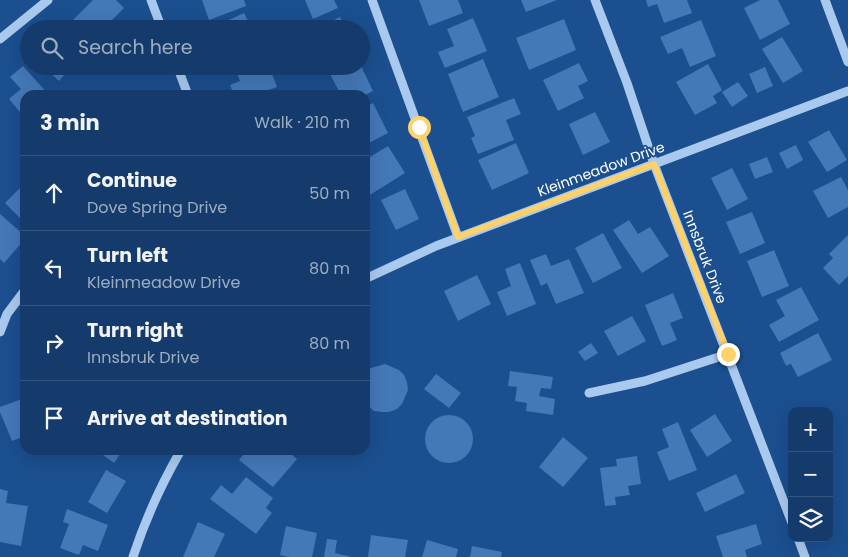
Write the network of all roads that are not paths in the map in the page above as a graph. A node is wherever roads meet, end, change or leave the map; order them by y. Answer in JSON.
{"nodes":[{"id":1,"x":48,"y":0,"type":"edge"},
{"id":2,"x":151,"y":0,"type":"edge"},
{"id":3,"x":372,"y":0,"type":"edge"},
{"id":4,"x":594,"y":0,"type":"edge"},
{"id":5,"x":825,"y":0,"type":"edge"},
{"id":6,"x":23,"y":20,"type":"edge"},
{"id":7,"x":159,"y":20,"type":"edge"},
{"id":8,"x":20,"y":23,"type":"edge"},
{"id":9,"x":0,"y":39,"type":"edge"},
{"id":10,"x":848,"y":62,"type":"edge"},
{"id":11,"x":180,"y":75,"type":"edge"},
{"id":12,"x":186,"y":90,"type":"edge"},
{"id":13,"x":848,"y":91,"type":"edge"},
{"id":14,"x":654,"y":164,"type":"junction"},
{"id":15,"x":458,"y":237,"type":"junction"},
{"id":16,"x":370,"y":277,"type":"edge"},
{"id":17,"x":20,"y":297,"type":"edge"},
{"id":18,"x":0,"y":332,"type":"edge"},
{"id":19,"x":728,"y":354,"type":"junction"},
{"id":20,"x":589,"y":393,"type":"dead end"},
{"id":21,"x":178,"y":455,"type":"edge"},
{"id":22,"x":788,"y":512,"type":"edge"},
{"id":23,"x":799,"y":542,"type":"edge"},
{"id":24,"x":134,"y":557,"type":"edge"},
{"id":25,"x":805,"y":557,"type":"edge"}],
"edges":[{"from":1,"to":6,"type":"street"},
{"from":2,"to":7,"type":"street"},
{"from":3,"to":15,"type":"street"},
{"from":4,"to":14,"type":"street","name":"Innsbruk Drive"},
{"from":5,"to":10,"type":"street"},
{"from":8,"to":9,"type":"street"},
{"from":11,"to":12,"type":"street"},
{"from":13,"to":14,"type":"street","name":"Kleinmeadow Drive"},
{"from":14,"to":15,"type":"street","name":"Kleinmeadow Drive"},
{"from":14,"to":19,"type":"street","name":"Innsbruk Drive"},
{"from":15,"to":16,"type":"street","name":"Kleinmeadow Drive"},
{"from":17,"to":18,"type":"street"},
{"from":19,"to":20,"type":"street"},
{"from":19,"to":22,"type":"street","name":"Innsbruk Drive"},
{"from":21,"to":24,"type":"street"},
{"from":23,"to":25,"type":"street"}]}
